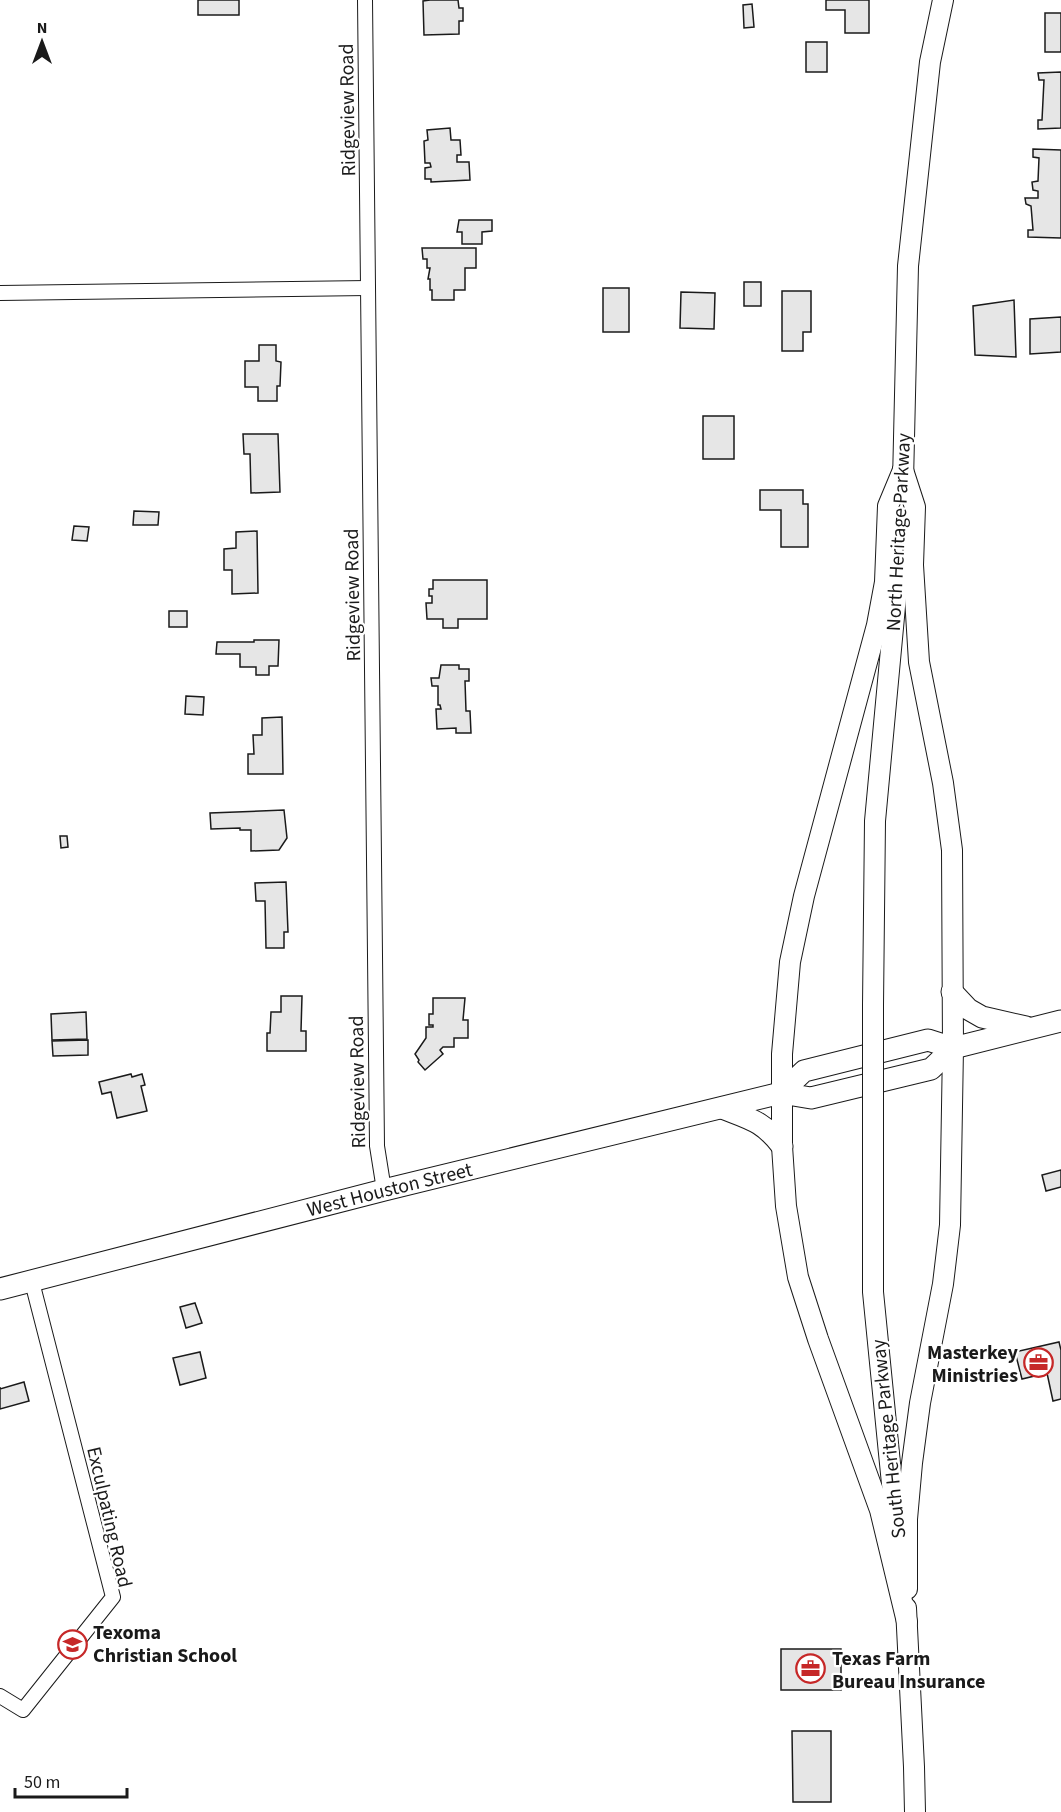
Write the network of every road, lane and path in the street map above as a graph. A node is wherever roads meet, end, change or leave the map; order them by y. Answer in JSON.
{"nodes":[{"id":1,"x":366,"y":0,"type":"edge"},
{"id":2,"x":943,"y":0,"type":"edge"},
{"id":3,"x":368,"y":288,"type":"junction"},
{"id":4,"x":0,"y":293,"type":"edge"},
{"id":5,"x":903,"y":470,"type":"junction"},
{"id":6,"x":952,"y":992,"type":"junction"},
{"id":7,"x":1061,"y":1021,"type":"edge"},
{"id":8,"x":1032,"y":1028,"type":"junction"},
{"id":9,"x":953,"y":1048,"type":"junction"},
{"id":10,"x":873,"y":1065,"type":"joint"},
{"id":11,"x":781,"y":1093,"type":"junction"},
{"id":12,"x":722,"y":1108,"type":"junction"},
{"id":13,"x":782,"y":1146,"type":"junction"},
{"id":14,"x":384,"y":1190,"type":"junction"},
{"id":15,"x":32,"y":1282,"type":"junction"},
{"id":16,"x":0,"y":1289,"type":"edge"},
{"id":17,"x":907,"y":1622,"type":"junction"},
{"id":18,"x":0,"y":1696,"type":"edge"},
{"id":19,"x":915,"y":1812,"type":"edge"}],
"edges":[{"from":1,"to":3,"type":"street","name":"Ridgeview Road"},
{"from":2,"to":5,"type":"main road","name":"North Heritage Parkway"},
{"from":3,"to":4,"type":"street"},
{"from":3,"to":14,"type":"street","name":"Ridgeview Road"},
{"from":5,"to":6,"type":"main road"},
{"from":5,"to":10,"type":"main road","name":"North Heritage Parkway","bridge":true},
{"from":5,"to":11,"type":"main road"},
{"from":6,"to":8,"type":"main road"},
{"from":6,"to":9,"type":"main road"},
{"from":7,"to":8,"type":"main road","name":"West Houston Street"},
{"from":8,"to":9,"type":"main road","name":"West Houston Street"},
{"from":9,"to":11,"type":"main road","name":"West Houston Street"},
{"from":9,"to":11,"type":"main road","name":"West Houston Street"},
{"from":9,"to":17,"type":"main road"},
{"from":10,"to":17,"type":"main road","name":"South Heritage Parkway","bridge":true},
{"from":11,"to":12,"type":"main road","name":"West Houston Street"},
{"from":11,"to":13,"type":"main road"},
{"from":12,"to":13,"type":"main road"},
{"from":12,"to":14,"type":"main road","name":"West Houston Street"},
{"from":13,"to":17,"type":"main road"},
{"from":14,"to":15,"type":"main road","name":"West Houston Street"},
{"from":15,"to":16,"type":"main road","name":"West Houston Street"},
{"from":15,"to":18,"type":"street","name":"Exculpating Road"},
{"from":17,"to":19,"type":"main road","name":"South Heritage Parkway"}]}
